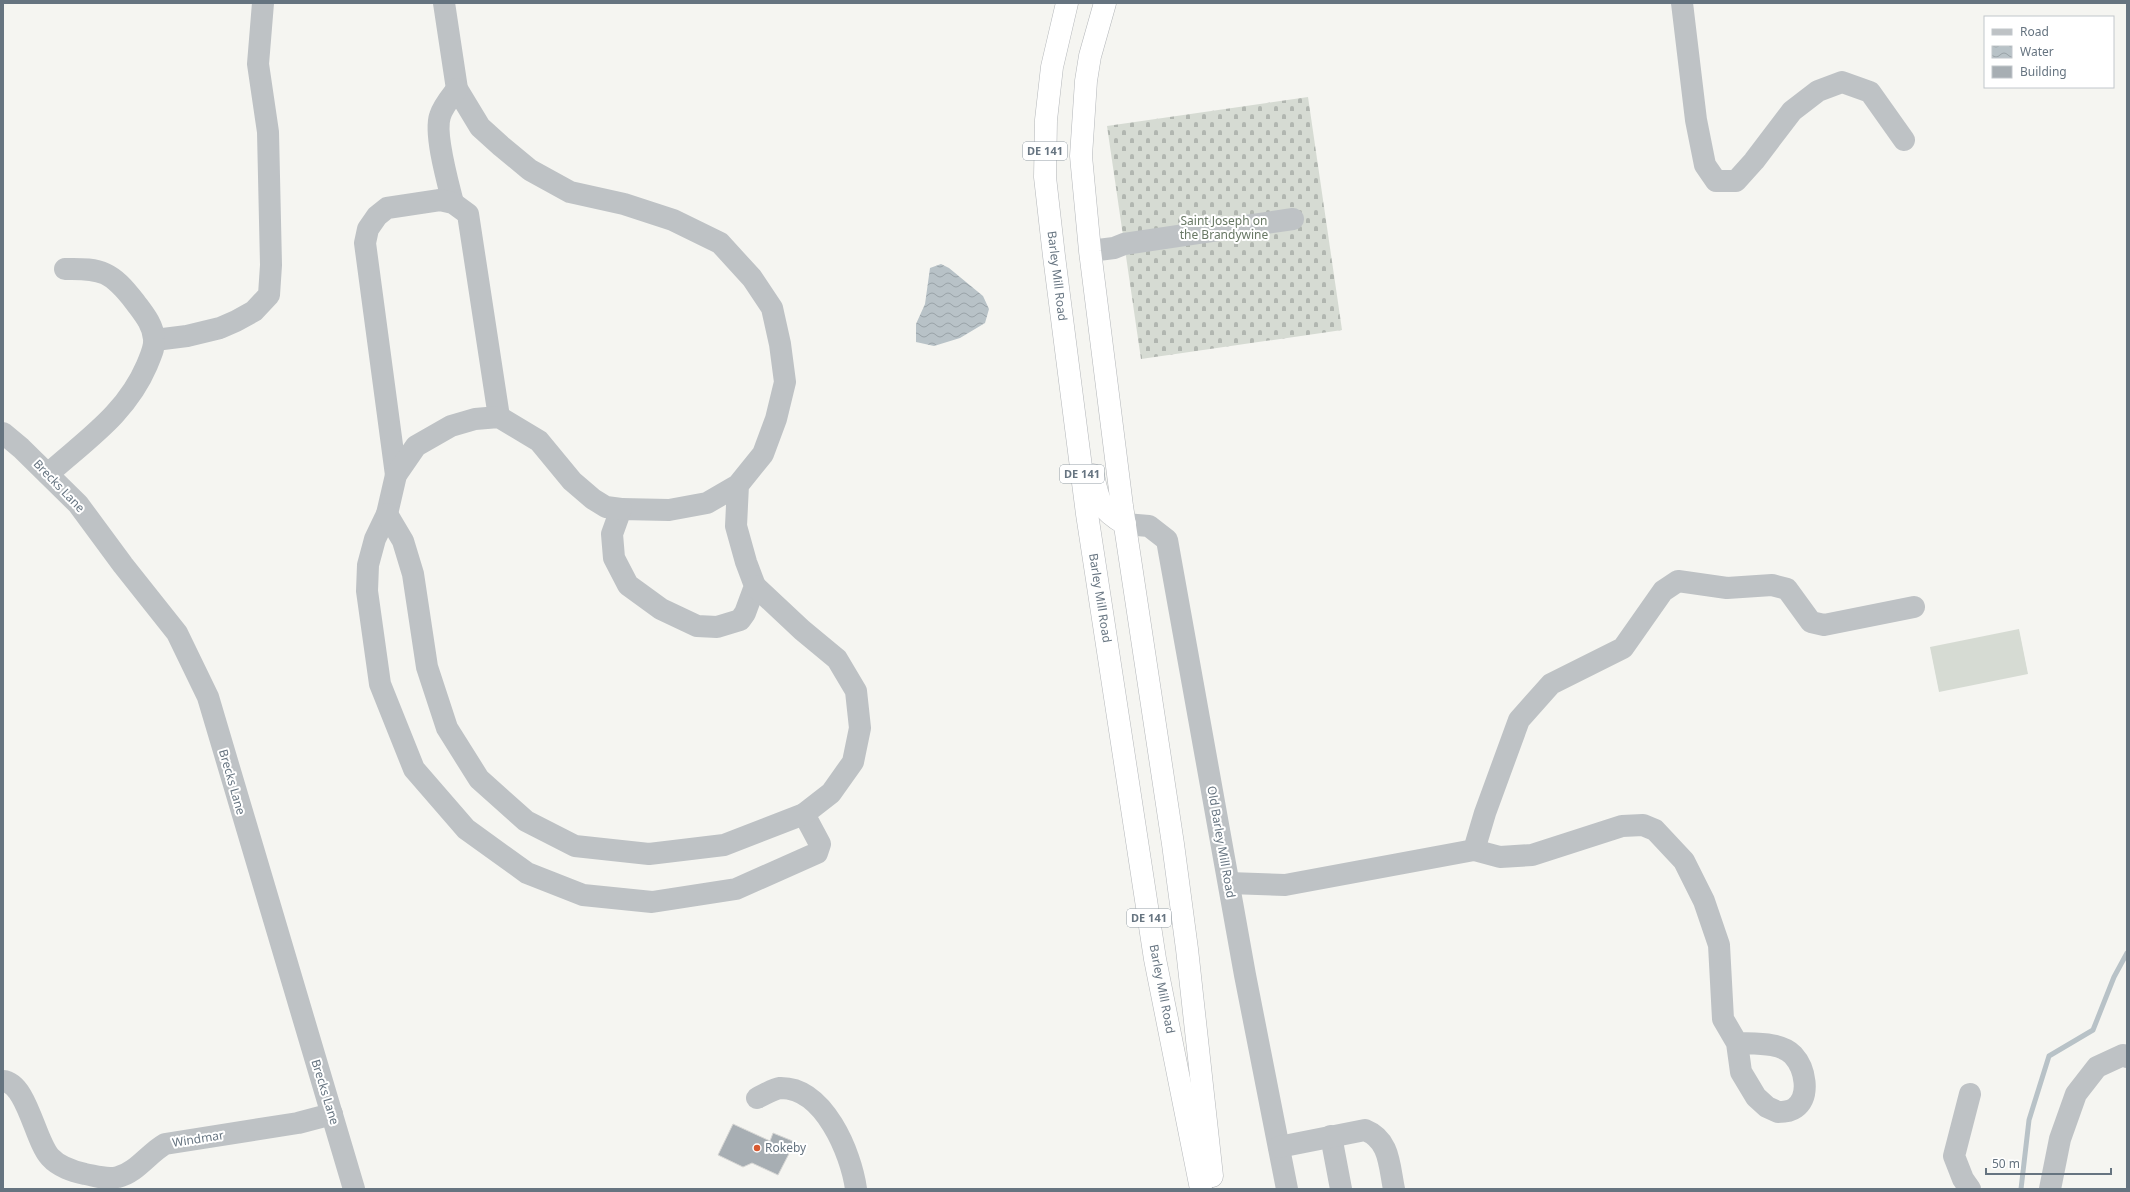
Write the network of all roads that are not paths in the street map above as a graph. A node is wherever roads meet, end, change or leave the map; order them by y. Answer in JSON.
{"nodes":[{"id":1,"x":263,"y":3,"type":"edge"},
{"id":2,"x":444,"y":3,"type":"edge"},
{"id":3,"x":1105,"y":3,"type":"edge"},
{"id":4,"x":1682,"y":3,"type":"edge"},
{"id":5,"x":1062,"y":10,"type":"edge"},
{"id":6,"x":457,"y":89,"type":"junction"},
{"id":7,"x":1904,"y":140,"type":"dead end"},
{"id":8,"x":453,"y":203,"type":"junction"},
{"id":9,"x":1293,"y":219,"type":"dead end"},
{"id":10,"x":1090,"y":251,"type":"junction"},
{"id":11,"x":65,"y":269,"type":"dead end"},
{"id":12,"x":1060,"y":301,"type":"junction"},
{"id":13,"x":155,"y":340,"type":"junction"},
{"id":14,"x":499,"y":418,"type":"junction"},
{"id":15,"x":3,"y":433,"type":"edge"},
{"id":16,"x":48,"y":474,"type":"junction"},
{"id":17,"x":396,"y":475,"type":"junction"},
{"id":18,"x":738,"y":485,"type":"junction"},
{"id":19,"x":621,"y":509,"type":"junction"},
{"id":20,"x":387,"y":514,"type":"junction"},
{"id":21,"x":1125,"y":524,"type":"junction"},
{"id":22,"x":755,"y":586,"type":"junction"},
{"id":23,"x":1914,"y":607,"type":"dead end"},
{"id":24,"x":804,"y":814,"type":"junction"},
{"id":25,"x":1474,"y":850,"type":"junction"},
{"id":26,"x":1229,"y":883,"type":"junction"},
{"id":27,"x":1737,"y":1043,"type":"dead end"},
{"id":28,"x":2127,"y":1057,"type":"edge"},
{"id":29,"x":3,"y":1081,"type":"edge"},
{"id":30,"x":1970,"y":1094,"type":"dead end"},
{"id":31,"x":757,"y":1098,"type":"dead end"},
{"id":32,"x":332,"y":1114,"type":"junction"},
{"id":33,"x":1331,"y":1136,"type":"junction"},
{"id":34,"x":1279,"y":1147,"type":"junction"},
{"id":35,"x":354,"y":1189,"type":"edge"},
{"id":36,"x":856,"y":1189,"type":"edge"},
{"id":37,"x":1201,"y":1189,"type":"edge"},
{"id":38,"x":1213,"y":1189,"type":"edge"},
{"id":39,"x":1287,"y":1189,"type":"edge"},
{"id":40,"x":1341,"y":1189,"type":"edge"},
{"id":41,"x":1394,"y":1189,"type":"edge"},
{"id":42,"x":1970,"y":1189,"type":"edge"},
{"id":43,"x":2050,"y":1189,"type":"edge"}],
"edges":[{"from":1,"to":13,"type":"street"},
{"from":2,"to":6,"type":"street"},
{"from":3,"to":10,"type":"highway","number":"DE 141"},
{"from":4,"to":7,"type":"street"},
{"from":5,"to":12,"type":"highway","name":"Barley Mill Road","number":"DE 141"},
{"from":6,"to":8,"type":"street"},
{"from":6,"to":18,"type":"street"},
{"from":8,"to":14,"type":"street"},
{"from":8,"to":17,"type":"street"},
{"from":9,"to":10,"type":"street"},
{"from":10,"to":21,"type":"highway","number":"DE 141"},
{"from":11,"to":13,"type":"street"},
{"from":12,"to":21,"type":"highway"},
{"from":12,"to":37,"type":"highway","name":"Barley Mill Road","number":"DE 141"},
{"from":13,"to":16,"type":"street"},
{"from":14,"to":17,"type":"street"},
{"from":14,"to":19,"type":"street"},
{"from":15,"to":16,"type":"street","name":"Brecks Lane"},
{"from":16,"to":32,"type":"street","name":"Brecks Lane"},
{"from":17,"to":20,"type":"street"},
{"from":18,"to":19,"type":"street"},
{"from":18,"to":22,"type":"street"},
{"from":19,"to":22,"type":"street"},
{"from":20,"to":24,"type":"street"},
{"from":20,"to":24,"type":"street"},
{"from":21,"to":26,"type":"street","name":"Old Barley Mill Road"},
{"from":21,"to":38,"type":"highway","number":"DE 141"},
{"from":22,"to":24,"type":"street"},
{"from":23,"to":25,"type":"street"},
{"from":25,"to":26,"type":"street"},
{"from":25,"to":27,"type":"street"},
{"from":26,"to":34,"type":"street","name":"Old Barley Mill Road"},
{"from":28,"to":43,"type":"street"},
{"from":29,"to":32,"type":"street","name":"Windmar"},
{"from":30,"to":42,"type":"street"},
{"from":31,"to":36,"type":"street"},
{"from":32,"to":35,"type":"street","name":"Brecks Lane"},
{"from":33,"to":34,"type":"street"},
{"from":33,"to":40,"type":"street"},
{"from":33,"to":41,"type":"street"},
{"from":34,"to":39,"type":"street","name":"Old Barley Mill Road"}]}
